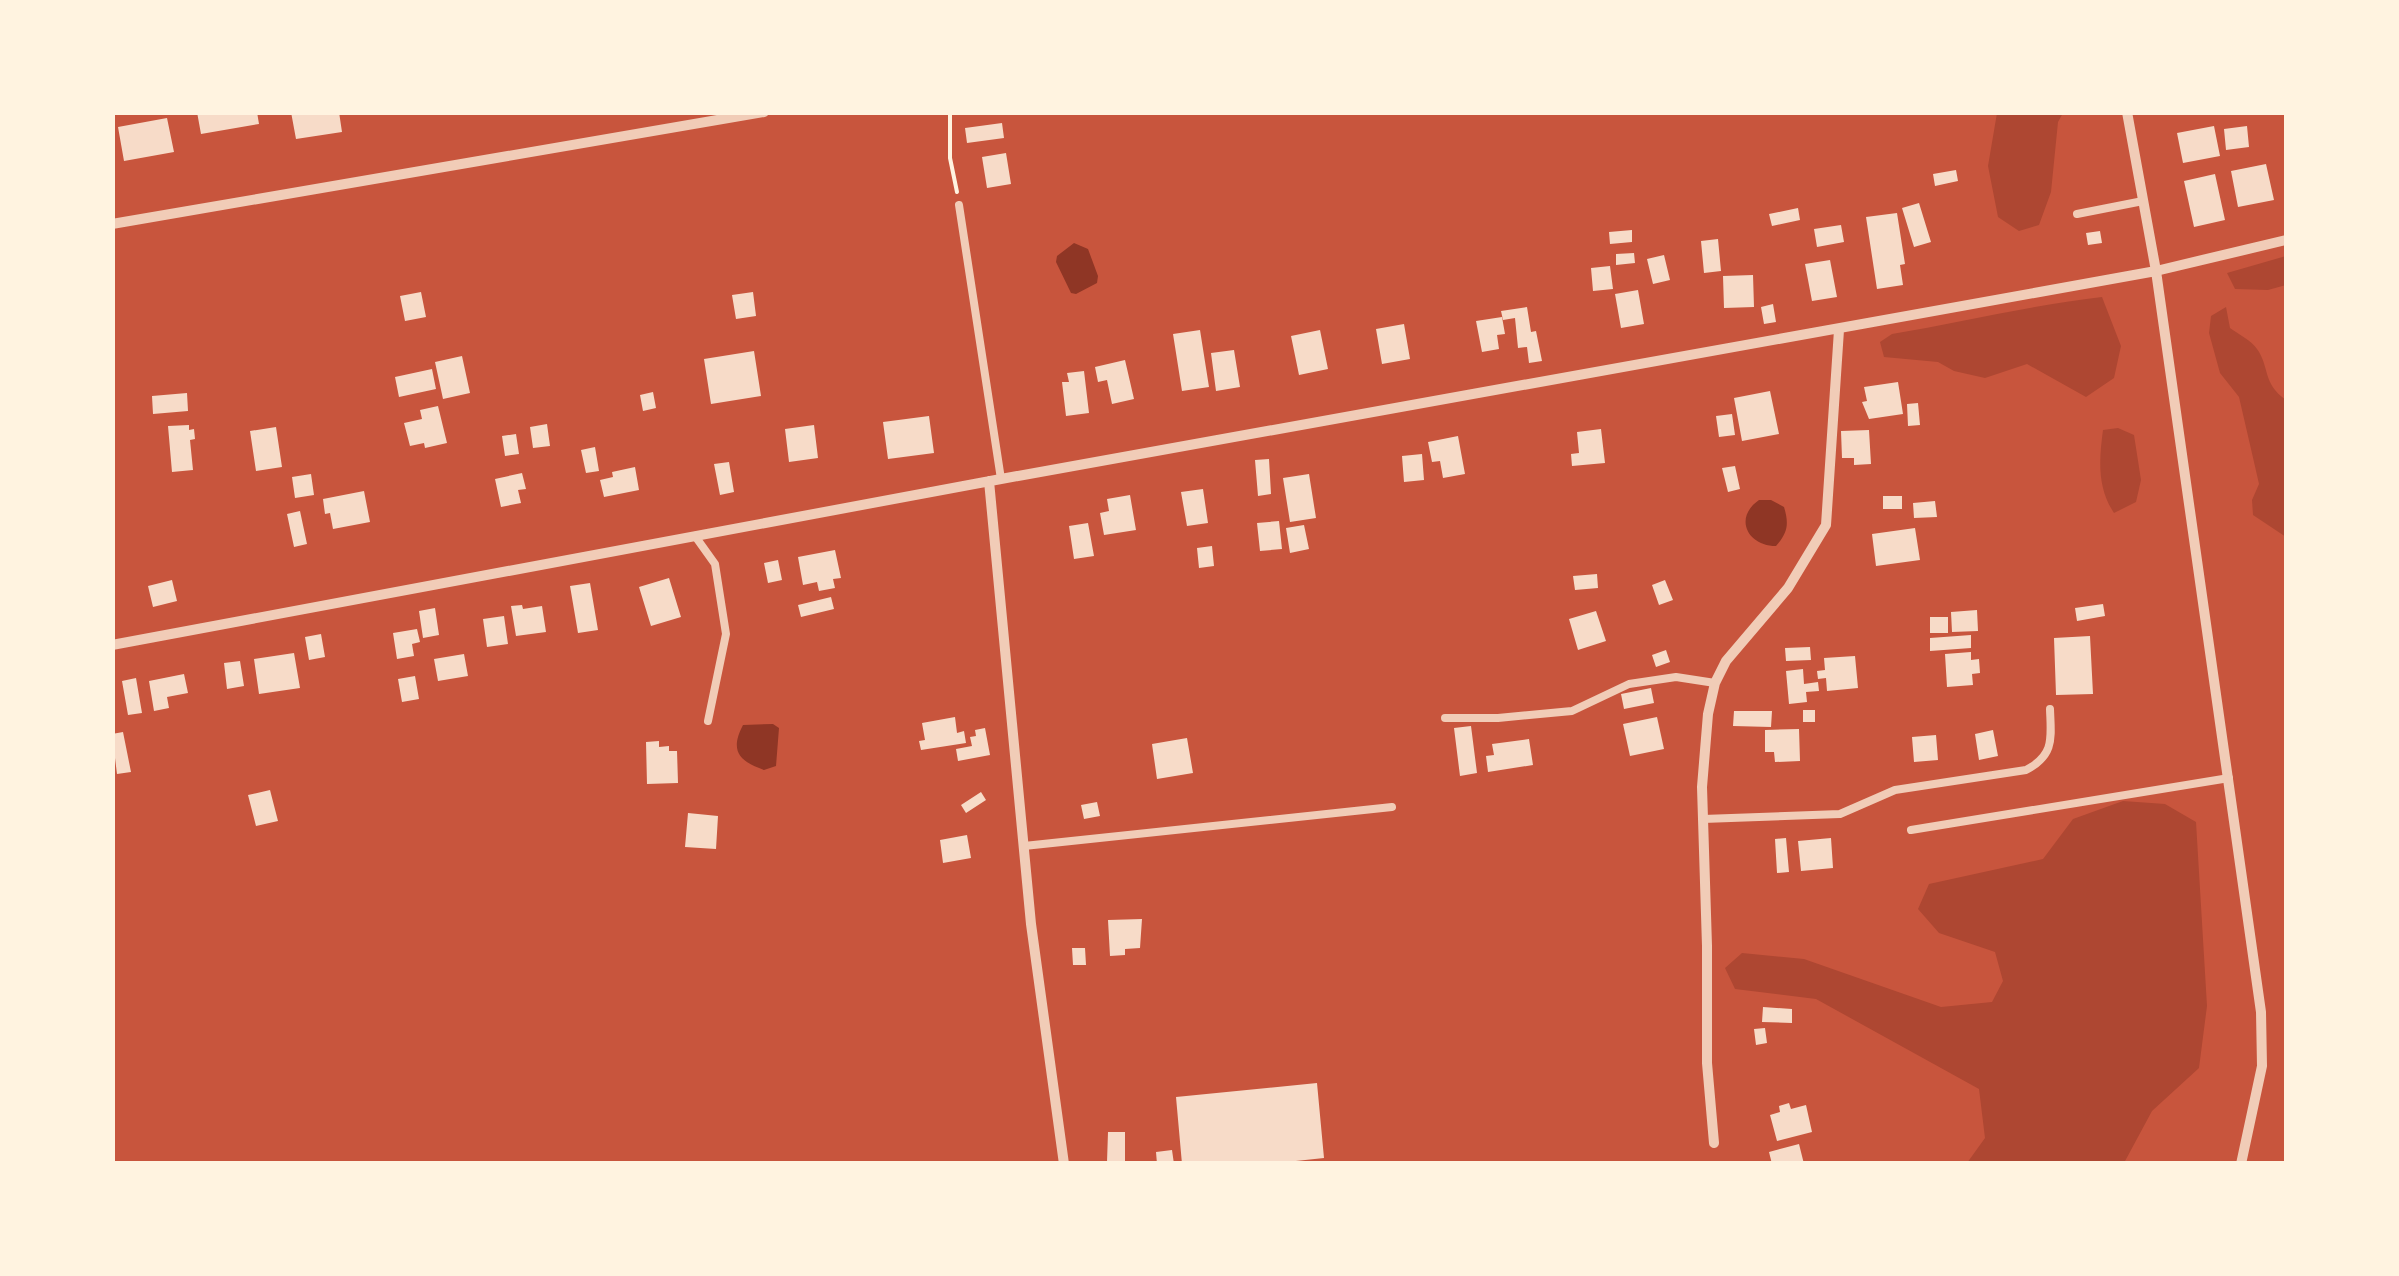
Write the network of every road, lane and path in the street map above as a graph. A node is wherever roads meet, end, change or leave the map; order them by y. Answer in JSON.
{"nodes":[{"id":1,"x":764,"y":112,"type":"edge"},
{"id":2,"x":950,"y":112,"type":"edge"},
{"id":3,"x":2126,"y":112,"type":"edge"},
{"id":4,"x":2143,"y":201,"type":"junction"},
{"id":5,"x":959,"y":205,"type":"joint"},
{"id":6,"x":2077,"y":214,"type":"dead end"},
{"id":7,"x":112,"y":224,"type":"edge"},
{"id":8,"x":2286,"y":240,"type":"edge"},
{"id":9,"x":2156,"y":271,"type":"junction"},
{"id":10,"x":1839,"y":330,"type":"junction"},
{"id":11,"x":995,"y":480,"type":"junction"},
{"id":12,"x":695,"y":536,"type":"junction"},
{"id":13,"x":112,"y":645,"type":"edge"},
{"id":14,"x":1714,"y":684,"type":"junction"},
{"id":15,"x":2050,"y":709,"type":"dead end"},
{"id":16,"x":1445,"y":718,"type":"dead end"},
{"id":17,"x":708,"y":721,"type":"dead end"},
{"id":18,"x":2229,"y":778,"type":"junction"},
{"id":19,"x":1392,"y":807,"type":"dead end"},
{"id":20,"x":1702,"y":819,"type":"junction"},
{"id":21,"x":1911,"y":830,"type":"dead end"},
{"id":22,"x":1024,"y":846,"type":"junction"},
{"id":23,"x":1714,"y":1143,"type":"dead end"},
{"id":24,"x":1064,"y":1164,"type":"edge"},
{"id":25,"x":2242,"y":1164,"type":"edge"}],
"edges":[{"from":1,"to":7,"type":"street"},
{"from":2,"to":5,"type":"path"},
{"from":3,"to":4,"type":"street"},
{"from":4,"to":6,"type":"lane"},
{"from":4,"to":9,"type":"street"},
{"from":5,"to":11,"type":"lane"},
{"from":8,"to":9,"type":"street"},
{"from":9,"to":10,"type":"street"},
{"from":9,"to":18,"type":"street"},
{"from":10,"to":11,"type":"street"},
{"from":10,"to":14,"type":"street"},
{"from":11,"to":12,"type":"street"},
{"from":11,"to":22,"type":"street"},
{"from":12,"to":13,"type":"street"},
{"from":12,"to":17,"type":"lane"},
{"from":14,"to":16,"type":"lane"},
{"from":14,"to":20,"type":"street"},
{"from":15,"to":20,"type":"lane"},
{"from":18,"to":21,"type":"lane"},
{"from":18,"to":25,"type":"street"},
{"from":19,"to":22,"type":"lane"},
{"from":20,"to":23,"type":"street"},
{"from":22,"to":24,"type":"street"}]}
